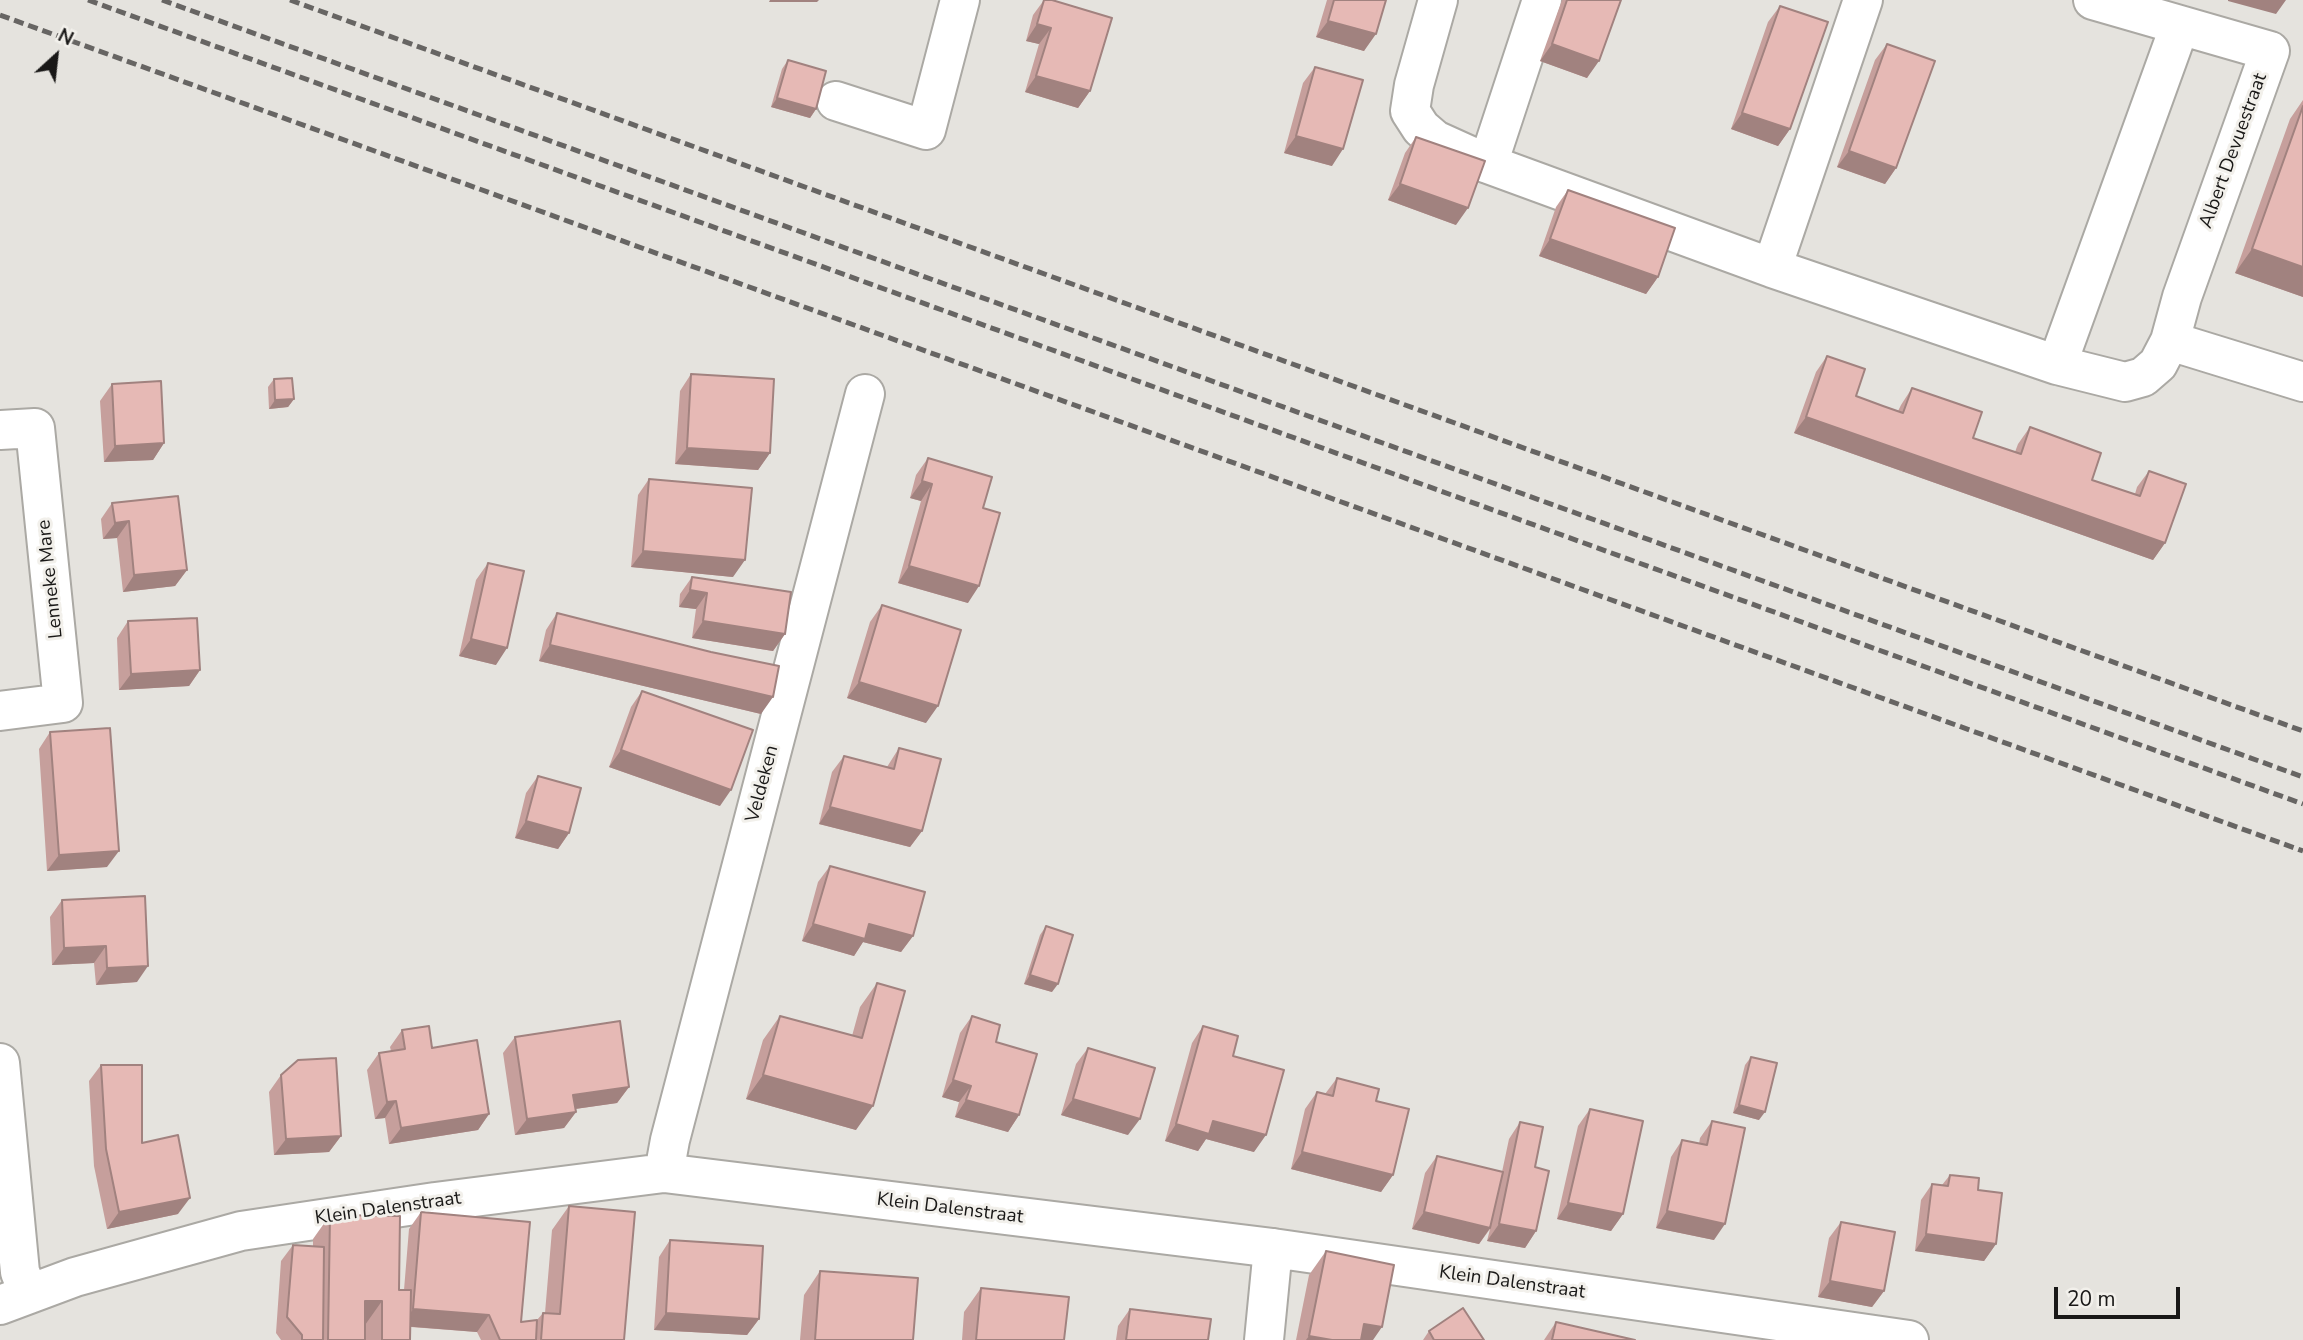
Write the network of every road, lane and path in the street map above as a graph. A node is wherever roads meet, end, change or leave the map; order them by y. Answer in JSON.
{"nodes":[{"id":1,"x":961,"y":0,"type":"edge"},
{"id":2,"x":1438,"y":0,"type":"edge"},
{"id":3,"x":1542,"y":0,"type":"edge"},
{"id":4,"x":1863,"y":0,"type":"edge"},
{"id":5,"x":2093,"y":0,"type":"edge"},
{"id":6,"x":2180,"y":26,"type":"junction"},
{"id":7,"x":836,"y":101,"type":"dead end"},
{"id":8,"x":1488,"y":164,"type":"junction"},
{"id":9,"x":1772,"y":268,"type":"junction"},
{"id":10,"x":2170,"y":341,"type":"junction"},
{"id":11,"x":2057,"y":365,"type":"junction"},
{"id":12,"x":2303,"y":382,"type":"edge"},
{"id":13,"x":865,"y":394,"type":"dead end"},
{"id":14,"x":0,"y":430,"type":"edge"},
{"id":15,"x":0,"y":711,"type":"edge"},
{"id":16,"x":0,"y":1063,"type":"edge"},
{"id":17,"x":664,"y":1173,"type":"junction"},
{"id":18,"x":1273,"y":1248,"type":"junction"},
{"id":19,"x":14,"y":1300,"type":"edge"},
{"id":20,"x":1264,"y":1340,"type":"edge"},
{"id":21,"x":1909,"y":1340,"type":"edge"}],
"edges":[{"from":1,"to":7,"type":"street"},
{"from":2,"to":8,"type":"street","name":"Albert Devuestraat"},
{"from":3,"to":8,"type":"street"},
{"from":4,"to":9,"type":"street"},
{"from":5,"to":6,"type":"street","name":"Albert Devuestraat"},
{"from":6,"to":10,"type":"street","name":"Albert Devuestraat"},
{"from":6,"to":11,"type":"street"},
{"from":8,"to":9,"type":"street","name":"Albert Devuestraat"},
{"from":9,"to":11,"type":"street","name":"Albert Devuestraat"},
{"from":10,"to":11,"type":"street","name":"Albert Devuestraat"},
{"from":10,"to":12,"type":"street"},
{"from":13,"to":17,"type":"street","name":"Veldeken"},
{"from":14,"to":15,"type":"street","name":"Lenneke Mare"},
{"from":16,"to":19,"type":"street"},
{"from":17,"to":18,"type":"street","name":"Klein Dalenstraat"},
{"from":17,"to":19,"type":"street","name":"Klein Dalenstraat"},
{"from":18,"to":20,"type":"street"},
{"from":18,"to":21,"type":"street","name":"Klein Dalenstraat"}]}
